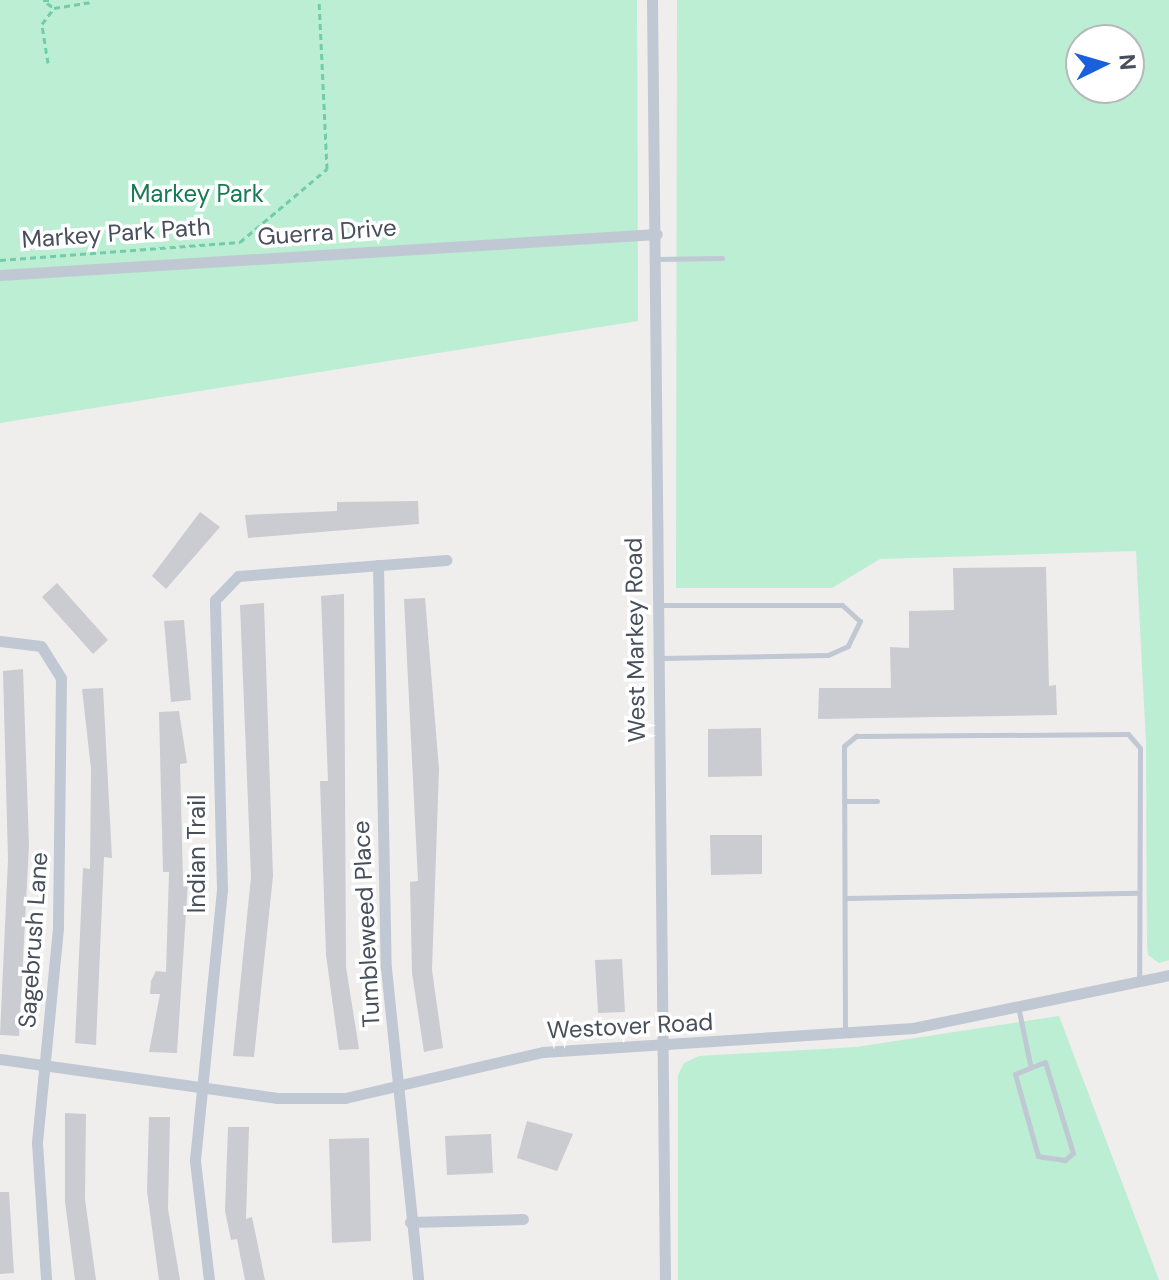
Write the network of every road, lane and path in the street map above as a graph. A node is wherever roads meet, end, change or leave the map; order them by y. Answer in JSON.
{"nodes":[{"id":1,"x":319,"y":0,"type":"edge"},
{"id":2,"x":652,"y":0,"type":"edge"},
{"id":3,"x":46,"y":1,"type":"edge"},
{"id":4,"x":92,"y":2,"type":"dead end"},
{"id":5,"x":54,"y":8,"type":"junction"},
{"id":6,"x":48,"y":63,"type":"dead end"},
{"id":7,"x":657,"y":234,"type":"junction"},
{"id":8,"x":722,"y":258,"type":"dead end"},
{"id":9,"x":657,"y":259,"type":"junction"},
{"id":10,"x":0,"y":260,"type":"edge"},
{"id":11,"x":0,"y":275,"type":"edge"},
{"id":12,"x":446,"y":560,"type":"dead end"},
{"id":13,"x":378,"y":565,"type":"junction"},
{"id":14,"x":656,"y":605,"type":"junction"},
{"id":15,"x":2,"y":640,"type":"edge"},
{"id":16,"x":657,"y":658,"type":"junction"},
{"id":17,"x":844,"y":801,"type":"junction"},
{"id":18,"x":877,"y":801,"type":"dead end"},
{"id":19,"x":1139,"y":893,"type":"junction"},
{"id":20,"x":845,"y":898,"type":"junction"},
{"id":21,"x":1169,"y":975,"type":"edge"},
{"id":22,"x":1139,"y":983,"type":"junction"},
{"id":23,"x":1019,"y":1011,"type":"junction"},
{"id":24,"x":845,"y":1034,"type":"junction"},
{"id":25,"x":662,"y":1044,"type":"junction"},
{"id":26,"x":0,"y":1059,"type":"edge"},
{"id":27,"x":46,"y":1064,"type":"junction"},
{"id":28,"x":1030,"y":1064,"type":"junction"},
{"id":29,"x":203,"y":1084,"type":"junction"},
{"id":30,"x":401,"y":1089,"type":"junction"},
{"id":31,"x":523,"y":1219,"type":"dead end"},
{"id":32,"x":410,"y":1222,"type":"junction"},
{"id":33,"x":46,"y":1280,"type":"edge"},
{"id":34,"x":209,"y":1280,"type":"edge"},
{"id":35,"x":418,"y":1280,"type":"edge"},
{"id":36,"x":665,"y":1280,"type":"edge"}],
"edges":[{"from":1,"to":10,"type":"path","name":"Markey Park Path"},
{"from":2,"to":7,"type":"street","name":"West Markey Road"},
{"from":3,"to":5,"type":"path"},
{"from":4,"to":5,"type":"path"},
{"from":5,"to":6,"type":"path"},
{"from":7,"to":9,"type":"street","name":"West Markey Road"},
{"from":7,"to":11,"type":"street","name":"Guerra Drive"},
{"from":8,"to":9,"type":"lane"},
{"from":9,"to":14,"type":"street","name":"West Markey Road"},
{"from":12,"to":13,"type":"street","name":"Indian Trail"},
{"from":13,"to":29,"type":"street","name":"Indian Trail"},
{"from":13,"to":30,"type":"street","name":"Tumbleweed Place"},
{"from":14,"to":16,"type":"street","name":"West Markey Road"},
{"from":14,"to":16,"type":"lane"},
{"from":15,"to":27,"type":"street","name":"Sagebrush Lane"},
{"from":16,"to":25,"type":"street","name":"West Markey Road"},
{"from":17,"to":18,"type":"lane"},
{"from":17,"to":19,"type":"lane"},
{"from":17,"to":20,"type":"lane"},
{"from":19,"to":20,"type":"lane"},
{"from":19,"to":22,"type":"lane"},
{"from":20,"to":24,"type":"lane"},
{"from":21,"to":22,"type":"street","name":"Westover Road"},
{"from":22,"to":23,"type":"street","name":"Westover Road"},
{"from":23,"to":24,"type":"street","name":"Westover Road"},
{"from":23,"to":28,"type":"lane"},
{"from":24,"to":25,"type":"street","name":"Westover Road"},
{"from":25,"to":30,"type":"street","name":"Westover Road"},
{"from":25,"to":36,"type":"street","name":"West Markey Road"},
{"from":26,"to":27,"type":"street","name":"Westover Road"},
{"from":27,"to":29,"type":"street","name":"Westover Road"},
{"from":27,"to":33,"type":"street","name":"Sagebrush Lane"},
{"from":28,"to":28,"type":"lane"},
{"from":29,"to":30,"type":"street","name":"Westover Road"},
{"from":29,"to":34,"type":"street","name":"Indian Trail"},
{"from":30,"to":32,"type":"street","name":"Tumbleweed Place"},
{"from":31,"to":32,"type":"street"},
{"from":32,"to":35,"type":"street","name":"Tumbleweed Place"}]}
